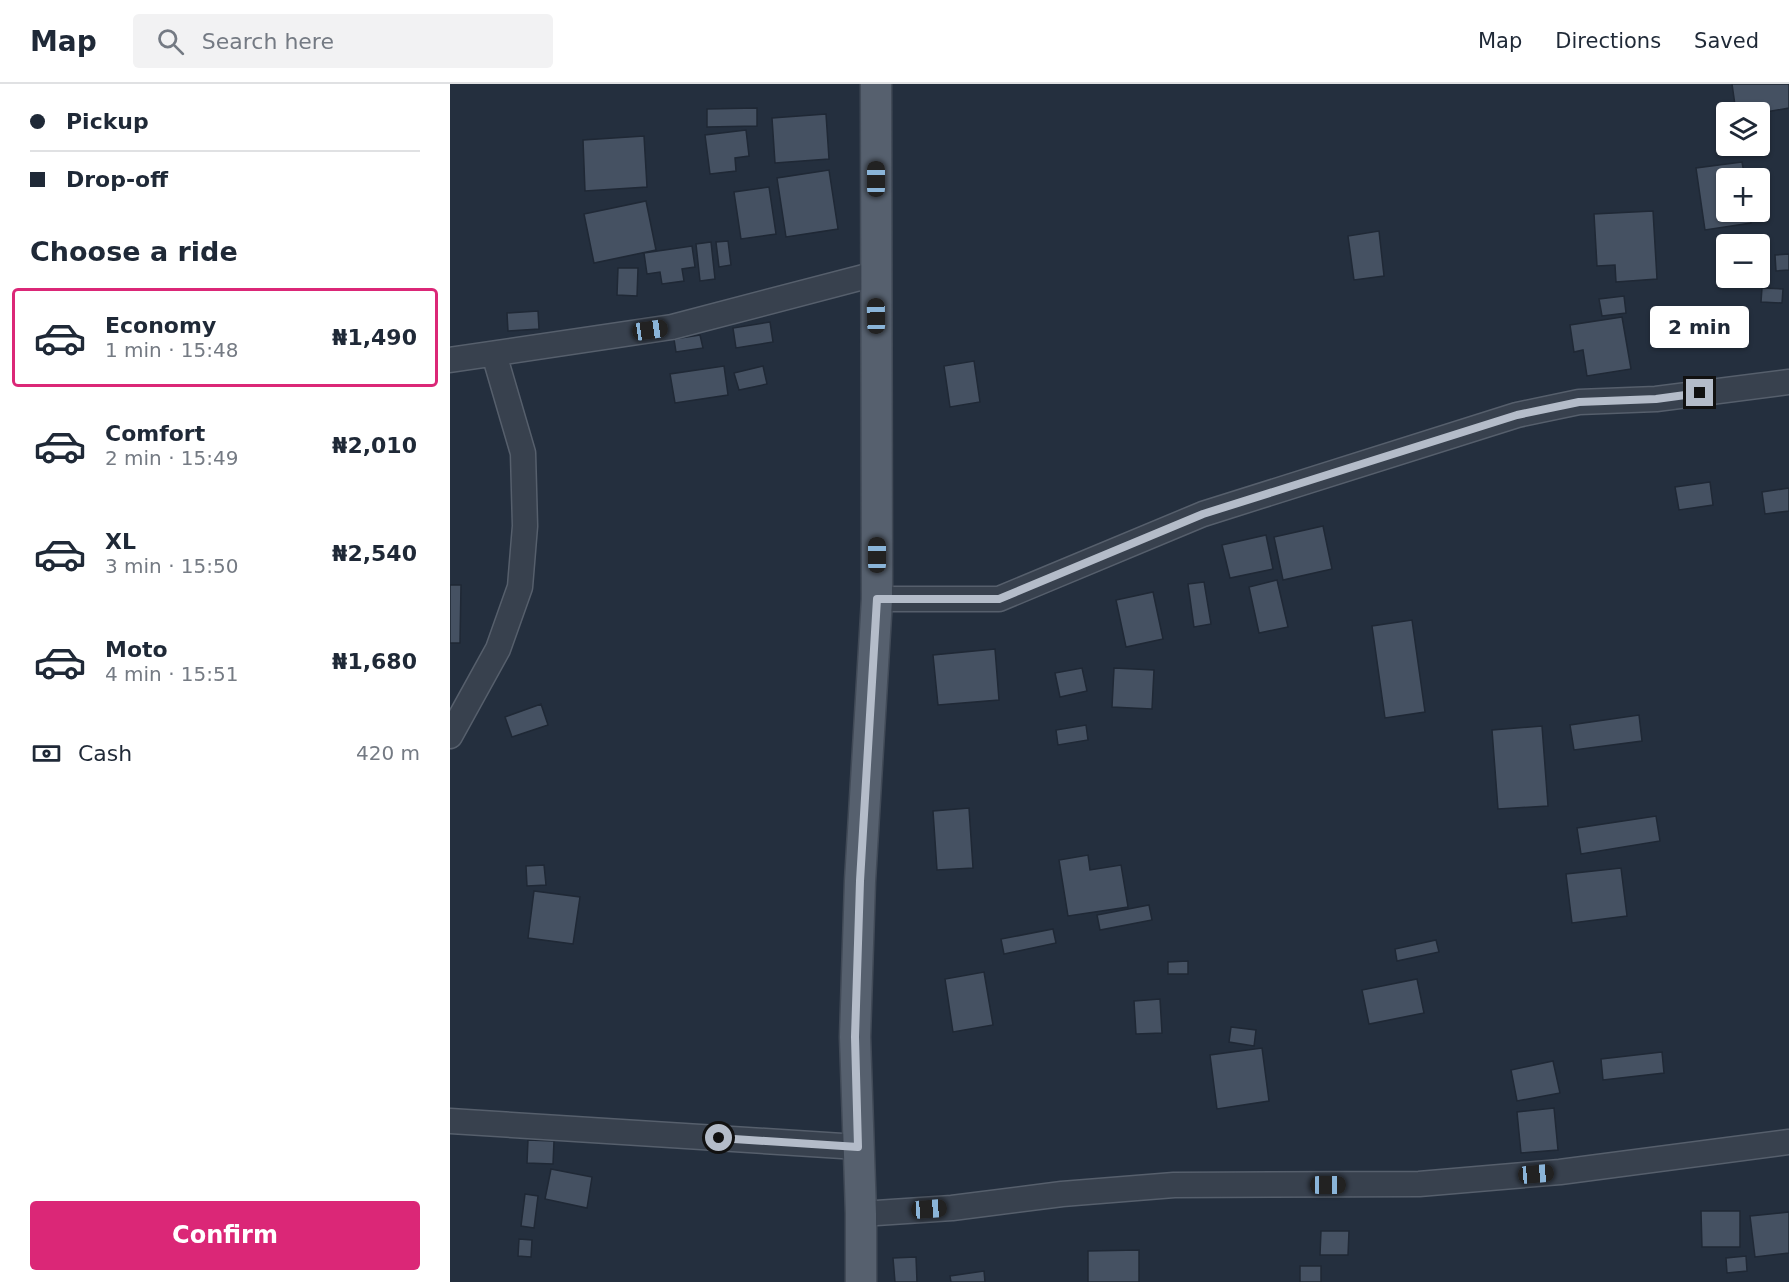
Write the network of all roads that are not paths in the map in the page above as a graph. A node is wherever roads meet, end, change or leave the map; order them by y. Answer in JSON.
{"nodes":[{"id":1,"x":876,"y":84,"type":"edge"},
{"id":2,"x":875,"y":274,"type":"junction"},
{"id":3,"x":494,"y":354,"type":"junction"},
{"id":4,"x":450,"y":360,"type":"edge"},
{"id":5,"x":1789,"y":382,"type":"edge"},
{"id":6,"x":877,"y":599,"type":"junction"},
{"id":7,"x":450,"y":736,"type":"edge"},
{"id":8,"x":450,"y":1121,"type":"edge"},
{"id":9,"x":1789,"y":1142,"type":"edge"},
{"id":10,"x":858,"y":1147,"type":"junction"},
{"id":11,"x":861,"y":1214,"type":"junction"},
{"id":12,"x":861,"y":1282,"type":"edge"}],
"edges":[{"from":1,"to":2,"type":"main road"},
{"from":2,"to":3,"type":"street"},
{"from":2,"to":6,"type":"main road"},
{"from":3,"to":4,"type":"street"},
{"from":3,"to":7,"type":"street"},
{"from":5,"to":6,"type":"street"},
{"from":6,"to":10,"type":"main road"},
{"from":8,"to":10,"type":"street"},
{"from":9,"to":11,"type":"street"},
{"from":10,"to":11,"type":"main road"},
{"from":11,"to":12,"type":"main road"}]}
